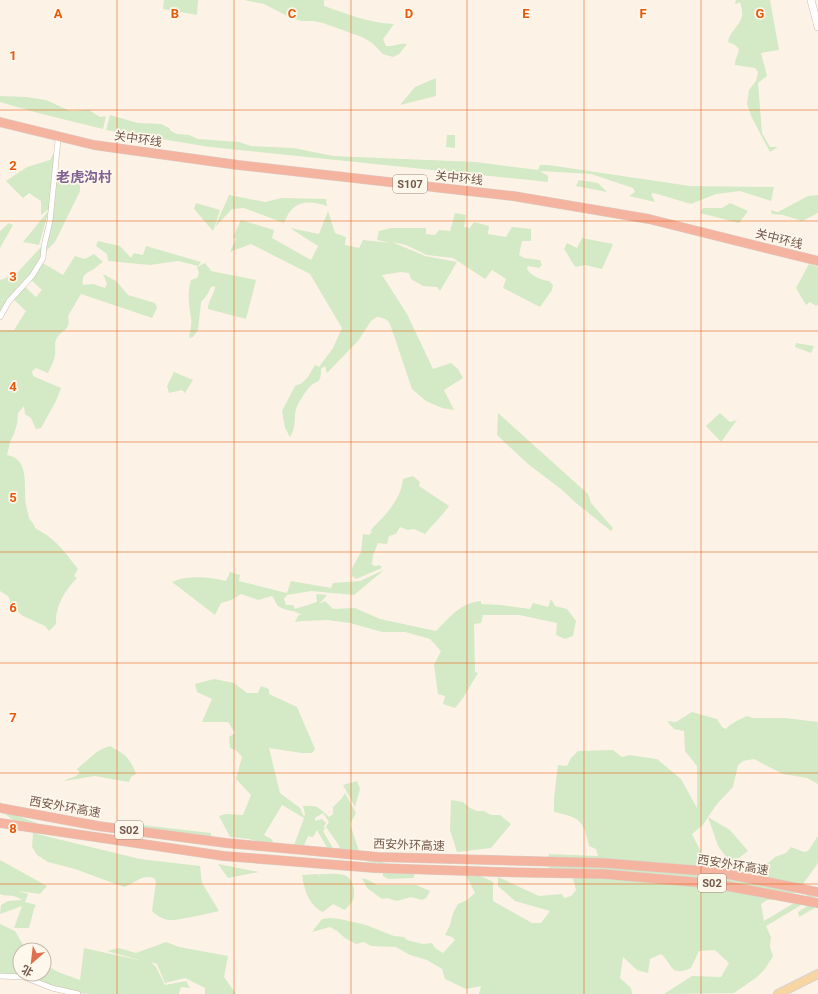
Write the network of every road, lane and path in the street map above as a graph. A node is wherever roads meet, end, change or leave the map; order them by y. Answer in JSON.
{"nodes":[{"id":1,"x":811,"y":0,"type":"edge"},
{"id":2,"x":818,"y":27,"type":"edge"},
{"id":3,"x":0,"y":122,"type":"edge"},
{"id":4,"x":0,"y":127,"type":"edge"},
{"id":5,"x":58,"y":140,"type":"junction"},
{"id":6,"x":818,"y":261,"type":"edge"},
{"id":7,"x":818,"y":265,"type":"edge"},
{"id":8,"x":0,"y":317,"type":"edge"},
{"id":9,"x":0,"y":808,"type":"edge"},
{"id":10,"x":0,"y":823,"type":"edge"},
{"id":11,"x":818,"y":892,"type":"edge"},
{"id":12,"x":818,"y":903,"type":"edge"},
{"id":13,"x":818,"y":974,"type":"edge"},
{"id":14,"x":0,"y":976,"type":"edge"},
{"id":15,"x":78,"y":994,"type":"edge"},
{"id":16,"x":778,"y":994,"type":"edge"}],
"edges":[{"from":1,"to":2,"type":"street"},
{"from":3,"to":6,"type":"highway","name":"关中环线","number":"S107"},
{"from":4,"to":5,"type":"highway","name":"关中环线","number":"S107"},
{"from":5,"to":7,"type":"highway","name":"关中环线","number":"S107"},
{"from":5,"to":8,"type":"street"},
{"from":9,"to":11,"type":"highway","name":"西安外环高速","number":"S02"},
{"from":10,"to":12,"type":"highway","name":"西安外环高速","number":"S02"},
{"from":13,"to":16,"type":"main road"},
{"from":14,"to":15,"type":"street"}]}
